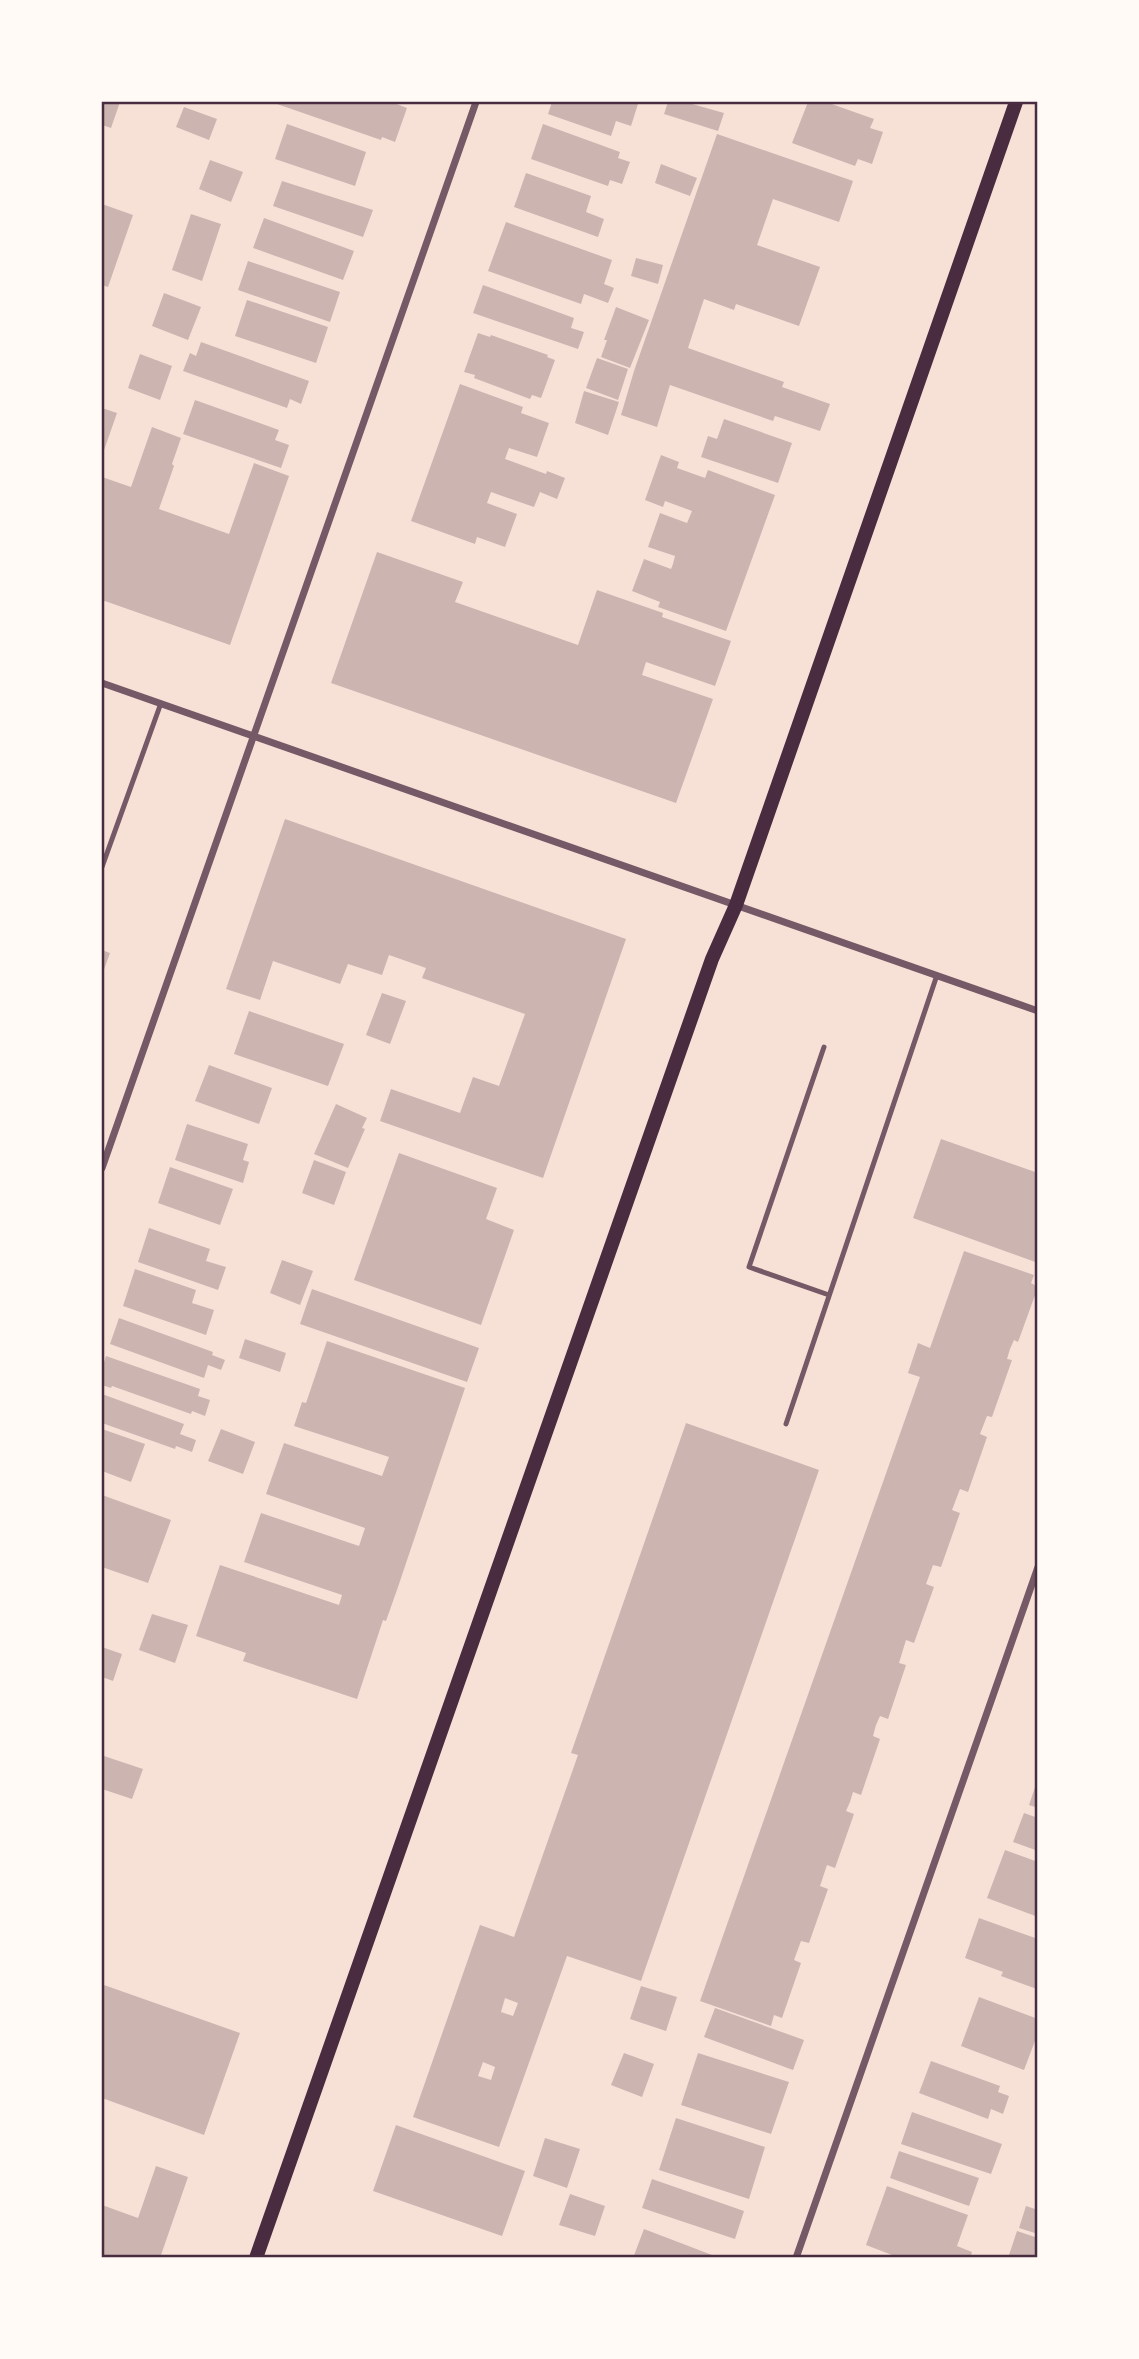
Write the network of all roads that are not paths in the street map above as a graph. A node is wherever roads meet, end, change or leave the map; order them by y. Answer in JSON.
{"nodes":[{"id":1,"x":476,"y":102,"type":"edge"},
{"id":2,"x":1016,"y":102,"type":"edge"},
{"id":3,"x":102,"y":683,"type":"edge"},
{"id":4,"x":160,"y":703,"type":"junction"},
{"id":5,"x":253,"y":736,"type":"junction"},
{"id":6,"x":102,"y":867,"type":"edge"},
{"id":7,"x":736,"y":905,"type":"junction"},
{"id":8,"x":937,"y":975,"type":"junction"},
{"id":9,"x":1038,"y":1011,"type":"edge"},
{"id":10,"x":824,"y":1046,"type":"dead end"},
{"id":11,"x":102,"y":1168,"type":"edge"},
{"id":12,"x":829,"y":1295,"type":"junction"},
{"id":13,"x":786,"y":1424,"type":"dead end"},
{"id":14,"x":1038,"y":1567,"type":"edge"},
{"id":15,"x":256,"y":2258,"type":"edge"},
{"id":16,"x":796,"y":2258,"type":"edge"}],
"edges":[{"from":1,"to":5,"type":"street"},
{"from":2,"to":7,"type":"main road"},
{"from":3,"to":4,"type":"street"},
{"from":4,"to":5,"type":"street"},
{"from":4,"to":6,"type":"lane"},
{"from":5,"to":7,"type":"street"},
{"from":5,"to":11,"type":"street"},
{"from":7,"to":8,"type":"street"},
{"from":7,"to":15,"type":"main road"},
{"from":8,"to":9,"type":"street"},
{"from":8,"to":12,"type":"lane"},
{"from":10,"to":12,"type":"lane"},
{"from":12,"to":13,"type":"lane"},
{"from":14,"to":16,"type":"street"}]}
